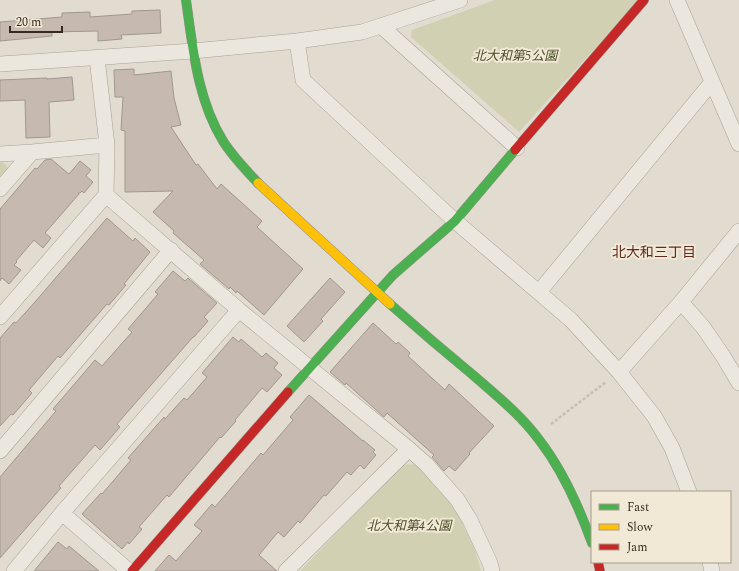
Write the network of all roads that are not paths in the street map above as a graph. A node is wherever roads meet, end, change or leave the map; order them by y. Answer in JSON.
{"nodes":[{"id":1,"x":186,"y":0,"type":"edge"},
{"id":2,"x":460,"y":0,"type":"edge"},
{"id":3,"x":644,"y":0,"type":"edge"},
{"id":4,"x":676,"y":0,"type":"edge"},
{"id":5,"x":381,"y":26,"type":"junction"},
{"id":6,"x":297,"y":41,"type":"junction"},
{"id":7,"x":193,"y":51,"type":"junction"},
{"id":8,"x":96,"y":58,"type":"junction"},
{"id":9,"x":0,"y":64,"type":"edge"},
{"id":10,"x":712,"y":82,"type":"junction"},
{"id":11,"x":739,"y":144,"type":"edge"},
{"id":12,"x":107,"y":145,"type":"junction"},
{"id":13,"x":517,"y":148,"type":"junction"},
{"id":14,"x":32,"y":152,"type":"junction"},
{"id":15,"x":0,"y":154,"type":"edge"},
{"id":16,"x":0,"y":189,"type":"edge"},
{"id":17,"x":106,"y":195,"type":"junction"},
{"id":18,"x":455,"y":221,"type":"junction"},
{"id":19,"x":739,"y":231,"type":"edge"},
{"id":20,"x":171,"y":250,"type":"junction"},
{"id":21,"x":377,"y":292,"type":"junction"},
{"id":22,"x":539,"y":292,"type":"junction"},
{"id":23,"x":681,"y":302,"type":"junction"},
{"id":24,"x":239,"y":310,"type":"junction"},
{"id":25,"x":0,"y":317,"type":"edge"},
{"id":26,"x":309,"y":367,"type":"junction"},
{"id":27,"x":619,"y":372,"type":"junction"},
{"id":28,"x":739,"y":383,"type":"edge"},
{"id":29,"x":409,"y":449,"type":"junction"},
{"id":30,"x":0,"y":451,"type":"edge"},
{"id":31,"x":690,"y":491,"type":"edge"},
{"id":32,"x":62,"y":513,"type":"junction"},
{"id":33,"x":591,"y":540,"type":"edge"},
{"id":34,"x":14,"y":571,"type":"edge"},
{"id":35,"x":129,"y":571,"type":"edge"},
{"id":36,"x":132,"y":571,"type":"edge"},
{"id":37,"x":286,"y":571,"type":"edge"},
{"id":38,"x":492,"y":571,"type":"edge"}],
"edges":[{"from":1,"to":7,"type":"street"},
{"from":2,"to":5,"type":"street"},
{"from":3,"to":13,"type":"street"},
{"from":4,"to":10,"type":"street"},
{"from":5,"to":6,"type":"street"},
{"from":5,"to":13,"type":"street"},
{"from":6,"to":7,"type":"street"},
{"from":6,"to":18,"type":"street"},
{"from":7,"to":8,"type":"street"},
{"from":7,"to":21,"type":"street"},
{"from":8,"to":9,"type":"street"},
{"from":8,"to":12,"type":"street"},
{"from":10,"to":11,"type":"street"},
{"from":10,"to":22,"type":"street"},
{"from":12,"to":14,"type":"street"},
{"from":12,"to":17,"type":"street"},
{"from":13,"to":18,"type":"street"},
{"from":14,"to":15,"type":"street"},
{"from":14,"to":16,"type":"street"},
{"from":17,"to":20,"type":"street"},
{"from":17,"to":25,"type":"street"},
{"from":18,"to":21,"type":"street"},
{"from":18,"to":22,"type":"street"},
{"from":19,"to":23,"type":"street"},
{"from":20,"to":24,"type":"street"},
{"from":20,"to":30,"type":"street"},
{"from":21,"to":26,"type":"street"},
{"from":21,"to":33,"type":"street"},
{"from":22,"to":27,"type":"street"},
{"from":23,"to":27,"type":"street"},
{"from":23,"to":28,"type":"street"},
{"from":24,"to":26,"type":"street"},
{"from":24,"to":32,"type":"street"},
{"from":26,"to":29,"type":"street"},
{"from":26,"to":36,"type":"street"},
{"from":27,"to":31,"type":"street"},
{"from":29,"to":37,"type":"street"},
{"from":29,"to":38,"type":"street"},
{"from":32,"to":34,"type":"street"},
{"from":32,"to":35,"type":"street"}]}
